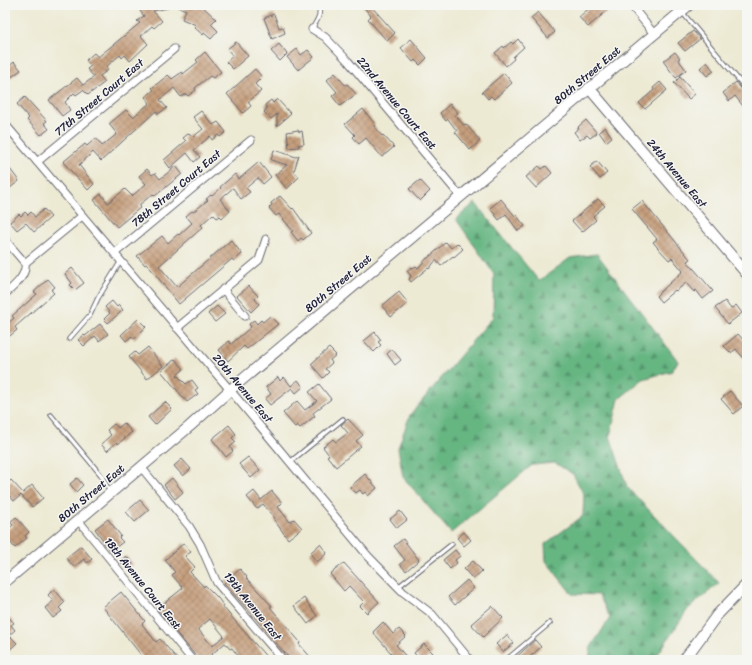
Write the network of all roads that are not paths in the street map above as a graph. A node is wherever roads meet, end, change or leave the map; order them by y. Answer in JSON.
{"nodes":[{"id":1,"x":318,"y":5,"type":"edge"},
{"id":2,"x":631,"y":5,"type":"edge"},
{"id":3,"x":744,"y":5,"type":"edge"},
{"id":4,"x":685,"y":8,"type":"edge"},
{"id":5,"x":747,"y":9,"type":"edge"},
{"id":6,"x":312,"y":29,"type":"joint"},
{"id":7,"x":654,"y":34,"type":"junction"},
{"id":8,"x":174,"y":48,"type":"dead end"},
{"id":9,"x":590,"y":88,"type":"junction"},
{"id":10,"x":747,"y":90,"type":"edge"},
{"id":11,"x":5,"y":124,"type":"edge"},
{"id":12,"x":251,"y":140,"type":"dead end"},
{"id":13,"x":37,"y":162,"type":"junction"},
{"id":14,"x":461,"y":196,"type":"junction"},
{"id":15,"x":82,"y":216,"type":"junction"},
{"id":16,"x":266,"y":239,"type":"dead end"},
{"id":17,"x":5,"y":240,"type":"edge"},
{"id":18,"x":115,"y":253,"type":"junction"},
{"id":19,"x":121,"y":261,"type":"junction"},
{"id":20,"x":25,"y":263,"type":"junction"},
{"id":21,"x":747,"y":274,"type":"edge"},
{"id":22,"x":223,"y":289,"type":"junction"},
{"id":23,"x":5,"y":294,"type":"edge"},
{"id":24,"x":245,"y":316,"type":"dead end"},
{"id":25,"x":177,"y":328,"type":"junction"},
{"id":26,"x":69,"y":339,"type":"dead end"},
{"id":27,"x":230,"y":390,"type":"junction"},
{"id":28,"x":52,"y":415,"type":"dead end"},
{"id":29,"x":343,"y":419,"type":"dead end"},
{"id":30,"x":290,"y":462,"type":"junction"},
{"id":31,"x":141,"y":467,"type":"junction"},
{"id":32,"x":110,"y":493,"type":"junction"},
{"id":33,"x":78,"y":520,"type":"junction"},
{"id":34,"x":452,"y":544,"type":"dead end"},
{"id":35,"x":5,"y":582,"type":"edge"},
{"id":36,"x":747,"y":584,"type":"edge"},
{"id":37,"x":398,"y":587,"type":"junction"},
{"id":38,"x":550,"y":623,"type":"dead end"},
{"id":39,"x":192,"y":660,"type":"edge"},
{"id":40,"x":283,"y":660,"type":"edge"},
{"id":41,"x":470,"y":660,"type":"edge"},
{"id":42,"x":506,"y":660,"type":"edge"},
{"id":43,"x":684,"y":660,"type":"edge"}],
"edges":[{"from":1,"to":6,"type":"lane"},
{"from":2,"to":7,"type":"street"},
{"from":3,"to":5,"type":"lane"},
{"from":4,"to":7,"type":"street","name":"80th Street East"},
{"from":4,"to":10,"type":"lane"},
{"from":6,"to":14,"type":"street","name":"22nd Avenue Court East"},
{"from":7,"to":9,"type":"street","name":"80th Street East"},
{"from":8,"to":13,"type":"street","name":"77th Street Court East"},
{"from":9,"to":14,"type":"street","name":"80th Street East"},
{"from":9,"to":21,"type":"street","name":"24th Avenue East"},
{"from":11,"to":13,"type":"street","name":"20th Avenue East"},
{"from":12,"to":18,"type":"street","name":"78th Street Court East"},
{"from":13,"to":15,"type":"street","name":"20th Avenue East"},
{"from":14,"to":27,"type":"street","name":"80th Street East"},
{"from":15,"to":18,"type":"street","name":"20th Avenue East"},
{"from":15,"to":20,"type":"street"},
{"from":16,"to":22,"type":"street"},
{"from":17,"to":20,"type":"street"},
{"from":18,"to":19,"type":"street","name":"20th Avenue East"},
{"from":19,"to":25,"type":"street","name":"20th Avenue East"},
{"from":19,"to":26,"type":"lane"},
{"from":20,"to":23,"type":"street"},
{"from":22,"to":24,"type":"street"},
{"from":22,"to":25,"type":"street"},
{"from":25,"to":27,"type":"street","name":"20th Avenue East"},
{"from":27,"to":30,"type":"street","name":"20th Avenue East"},
{"from":27,"to":31,"type":"street","name":"80th Street East"},
{"from":28,"to":32,"type":"lane"},
{"from":29,"to":30,"type":"lane"},
{"from":30,"to":37,"type":"street","name":"20th Avenue East"},
{"from":31,"to":32,"type":"street","name":"80th Street East"},
{"from":31,"to":40,"type":"street","name":"19th Avenue East"},
{"from":32,"to":33,"type":"street","name":"80th Street East"},
{"from":33,"to":35,"type":"street","name":"80th Street East"},
{"from":33,"to":39,"type":"street","name":"18th Avenue Court East"},
{"from":34,"to":37,"type":"lane"},
{"from":36,"to":43,"type":"street"},
{"from":37,"to":41,"type":"street","name":"20th Avenue East"},
{"from":38,"to":42,"type":"lane"}]}
